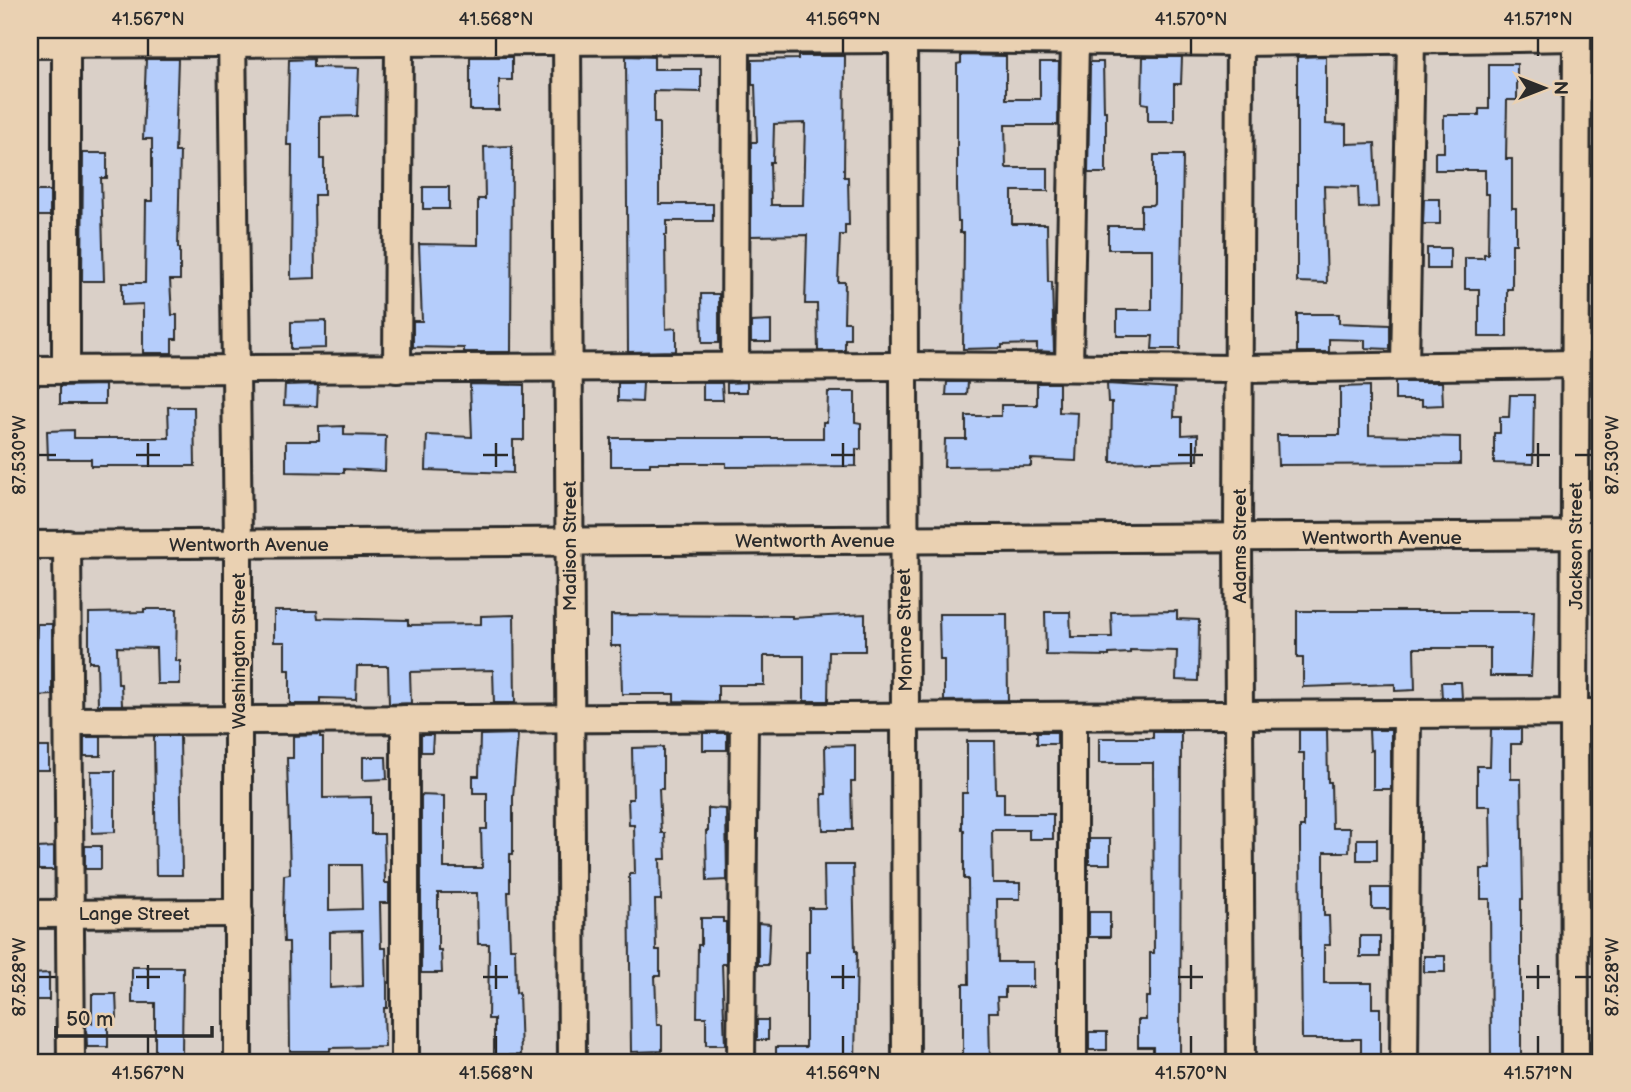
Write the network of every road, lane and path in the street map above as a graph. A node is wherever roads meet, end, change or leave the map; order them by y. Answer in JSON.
{"nodes":[{"id":1,"x":903,"y":34,"type":"edge"},
{"id":2,"x":1577,"y":34,"type":"edge"},
{"id":3,"x":567,"y":35,"type":"edge"},
{"id":4,"x":232,"y":36,"type":"edge"},
{"id":5,"x":1240,"y":36,"type":"edge"},
{"id":6,"x":1411,"y":39,"type":"junction"},
{"id":7,"x":736,"y":40,"type":"junction"},
{"id":8,"x":1075,"y":40,"type":"junction"},
{"id":9,"x":400,"y":42,"type":"junction"},
{"id":10,"x":30,"y":44,"type":"edge"},
{"id":11,"x":66,"y":44,"type":"junction"},
{"id":12,"x":1575,"y":364,"type":"junction"},
{"id":13,"x":903,"y":366,"type":"junction"},
{"id":14,"x":1405,"y":366,"type":"junction"},
{"id":15,"x":735,"y":367,"type":"junction"},
{"id":16,"x":1069,"y":367,"type":"junction"},
{"id":17,"x":568,"y":368,"type":"junction"},
{"id":18,"x":236,"y":369,"type":"junction"},
{"id":19,"x":397,"y":369,"type":"junction"},
{"id":20,"x":1239,"y":369,"type":"junction"},
{"id":21,"x":30,"y":370,"type":"edge"},
{"id":22,"x":66,"y":370,"type":"junction"},
{"id":23,"x":1601,"y":535,"type":"edge"},
{"id":24,"x":1575,"y":536,"type":"junction"},
{"id":25,"x":1238,"y":538,"type":"junction"},
{"id":26,"x":903,"y":540,"type":"junction"},
{"id":27,"x":569,"y":542,"type":"junction"},
{"id":28,"x":67,"y":544,"type":"junction"},
{"id":29,"x":237,"y":544,"type":"junction"},
{"id":30,"x":30,"y":545,"type":"edge"},
{"id":31,"x":1574,"y":713,"type":"junction"},
{"id":32,"x":1601,"y":713,"type":"edge"},
{"id":33,"x":1407,"y":714,"type":"junction"},
{"id":34,"x":1240,"y":715,"type":"junction"},
{"id":35,"x":1073,"y":716,"type":"junction"},
{"id":36,"x":905,"y":717,"type":"junction"},
{"id":37,"x":744,"y":718,"type":"junction"},
{"id":38,"x":405,"y":719,"type":"junction"},
{"id":39,"x":570,"y":719,"type":"junction"},
{"id":40,"x":238,"y":720,"type":"junction"},
{"id":41,"x":69,"y":721,"type":"junction"},
{"id":42,"x":239,"y":913,"type":"junction"},
{"id":43,"x":30,"y":914,"type":"edge"},
{"id":44,"x":70,"y":914,"type":"junction"},
{"id":45,"x":71,"y":1062,"type":"edge"},
{"id":46,"x":238,"y":1062,"type":"edge"},
{"id":47,"x":405,"y":1062,"type":"edge"},
{"id":48,"x":572,"y":1062,"type":"edge"},
{"id":49,"x":741,"y":1062,"type":"edge"},
{"id":50,"x":906,"y":1062,"type":"edge"},
{"id":51,"x":1073,"y":1062,"type":"edge"},
{"id":52,"x":1241,"y":1062,"type":"edge"},
{"id":53,"x":1404,"y":1062,"type":"edge"},
{"id":54,"x":1575,"y":1062,"type":"edge"}],
"edges":[{"from":1,"to":7,"type":"street"},
{"from":1,"to":8,"type":"street"},
{"from":1,"to":13,"type":"street","name":"Monroe Street"},
{"from":2,"to":6,"type":"street"},
{"from":2,"to":12,"type":"street","name":"Jackson Street"},
{"from":3,"to":7,"type":"street"},
{"from":3,"to":9,"type":"street"},
{"from":3,"to":17,"type":"street","name":"Madison Street"},
{"from":4,"to":9,"type":"street"},
{"from":4,"to":11,"type":"street"},
{"from":4,"to":18,"type":"street","name":"Washington Street"},
{"from":5,"to":6,"type":"street"},
{"from":5,"to":8,"type":"street"},
{"from":5,"to":20,"type":"street","name":"Adams Street"},
{"from":6,"to":14,"type":"street"},
{"from":7,"to":15,"type":"street"},
{"from":8,"to":16,"type":"street"},
{"from":9,"to":19,"type":"street"},
{"from":10,"to":11,"type":"street"},
{"from":11,"to":22,"type":"street"},
{"from":12,"to":14,"type":"street"},
{"from":12,"to":24,"type":"street","name":"Jackson Street"},
{"from":13,"to":15,"type":"street"},
{"from":13,"to":16,"type":"street"},
{"from":13,"to":26,"type":"street","name":"Monroe Street"},
{"from":14,"to":20,"type":"street"},
{"from":15,"to":17,"type":"street"},
{"from":16,"to":20,"type":"street"},
{"from":17,"to":19,"type":"street"},
{"from":17,"to":27,"type":"street","name":"Madison Street"},
{"from":18,"to":19,"type":"street"},
{"from":18,"to":22,"type":"street"},
{"from":18,"to":29,"type":"street","name":"Washington Street"},
{"from":20,"to":25,"type":"street","name":"Adams Street"},
{"from":21,"to":22,"type":"street"},
{"from":23,"to":24,"type":"street","name":"Wentworth Avenue"},
{"from":24,"to":25,"type":"street","name":"Wentworth Avenue"},
{"from":24,"to":31,"type":"street","name":"Jackson Street"},
{"from":25,"to":26,"type":"street","name":"Wentworth Avenue"},
{"from":25,"to":34,"type":"street","name":"Adams Street"},
{"from":26,"to":27,"type":"street","name":"Wentworth Avenue"},
{"from":26,"to":36,"type":"street","name":"Monroe Street"},
{"from":27,"to":29,"type":"street","name":"Wentworth Avenue"},
{"from":27,"to":39,"type":"street","name":"Madison Street"},
{"from":28,"to":29,"type":"street","name":"Wentworth Avenue"},
{"from":28,"to":30,"type":"street","name":"Wentworth Avenue"},
{"from":28,"to":41,"type":"street"},
{"from":29,"to":40,"type":"street","name":"Washington Street"},
{"from":31,"to":32,"type":"street"},
{"from":31,"to":33,"type":"street"},
{"from":31,"to":54,"type":"street","name":"Jackson Street"},
{"from":33,"to":34,"type":"street"},
{"from":33,"to":53,"type":"street"},
{"from":34,"to":35,"type":"street"},
{"from":34,"to":52,"type":"street","name":"Adams Street"},
{"from":35,"to":36,"type":"street"},
{"from":35,"to":51,"type":"street"},
{"from":36,"to":37,"type":"street"},
{"from":36,"to":50,"type":"street","name":"Monroe Street"},
{"from":37,"to":39,"type":"street"},
{"from":37,"to":49,"type":"street"},
{"from":38,"to":39,"type":"street"},
{"from":38,"to":40,"type":"street"},
{"from":38,"to":47,"type":"street"},
{"from":39,"to":48,"type":"street","name":"Madison Street"},
{"from":40,"to":41,"type":"street"},
{"from":40,"to":42,"type":"street","name":"Washington Street"},
{"from":41,"to":44,"type":"street"},
{"from":42,"to":44,"type":"street","name":"Lange Street"},
{"from":42,"to":46,"type":"street","name":"Washington Street"},
{"from":43,"to":44,"type":"street","name":"Lange Street"},
{"from":44,"to":45,"type":"street"}]}
